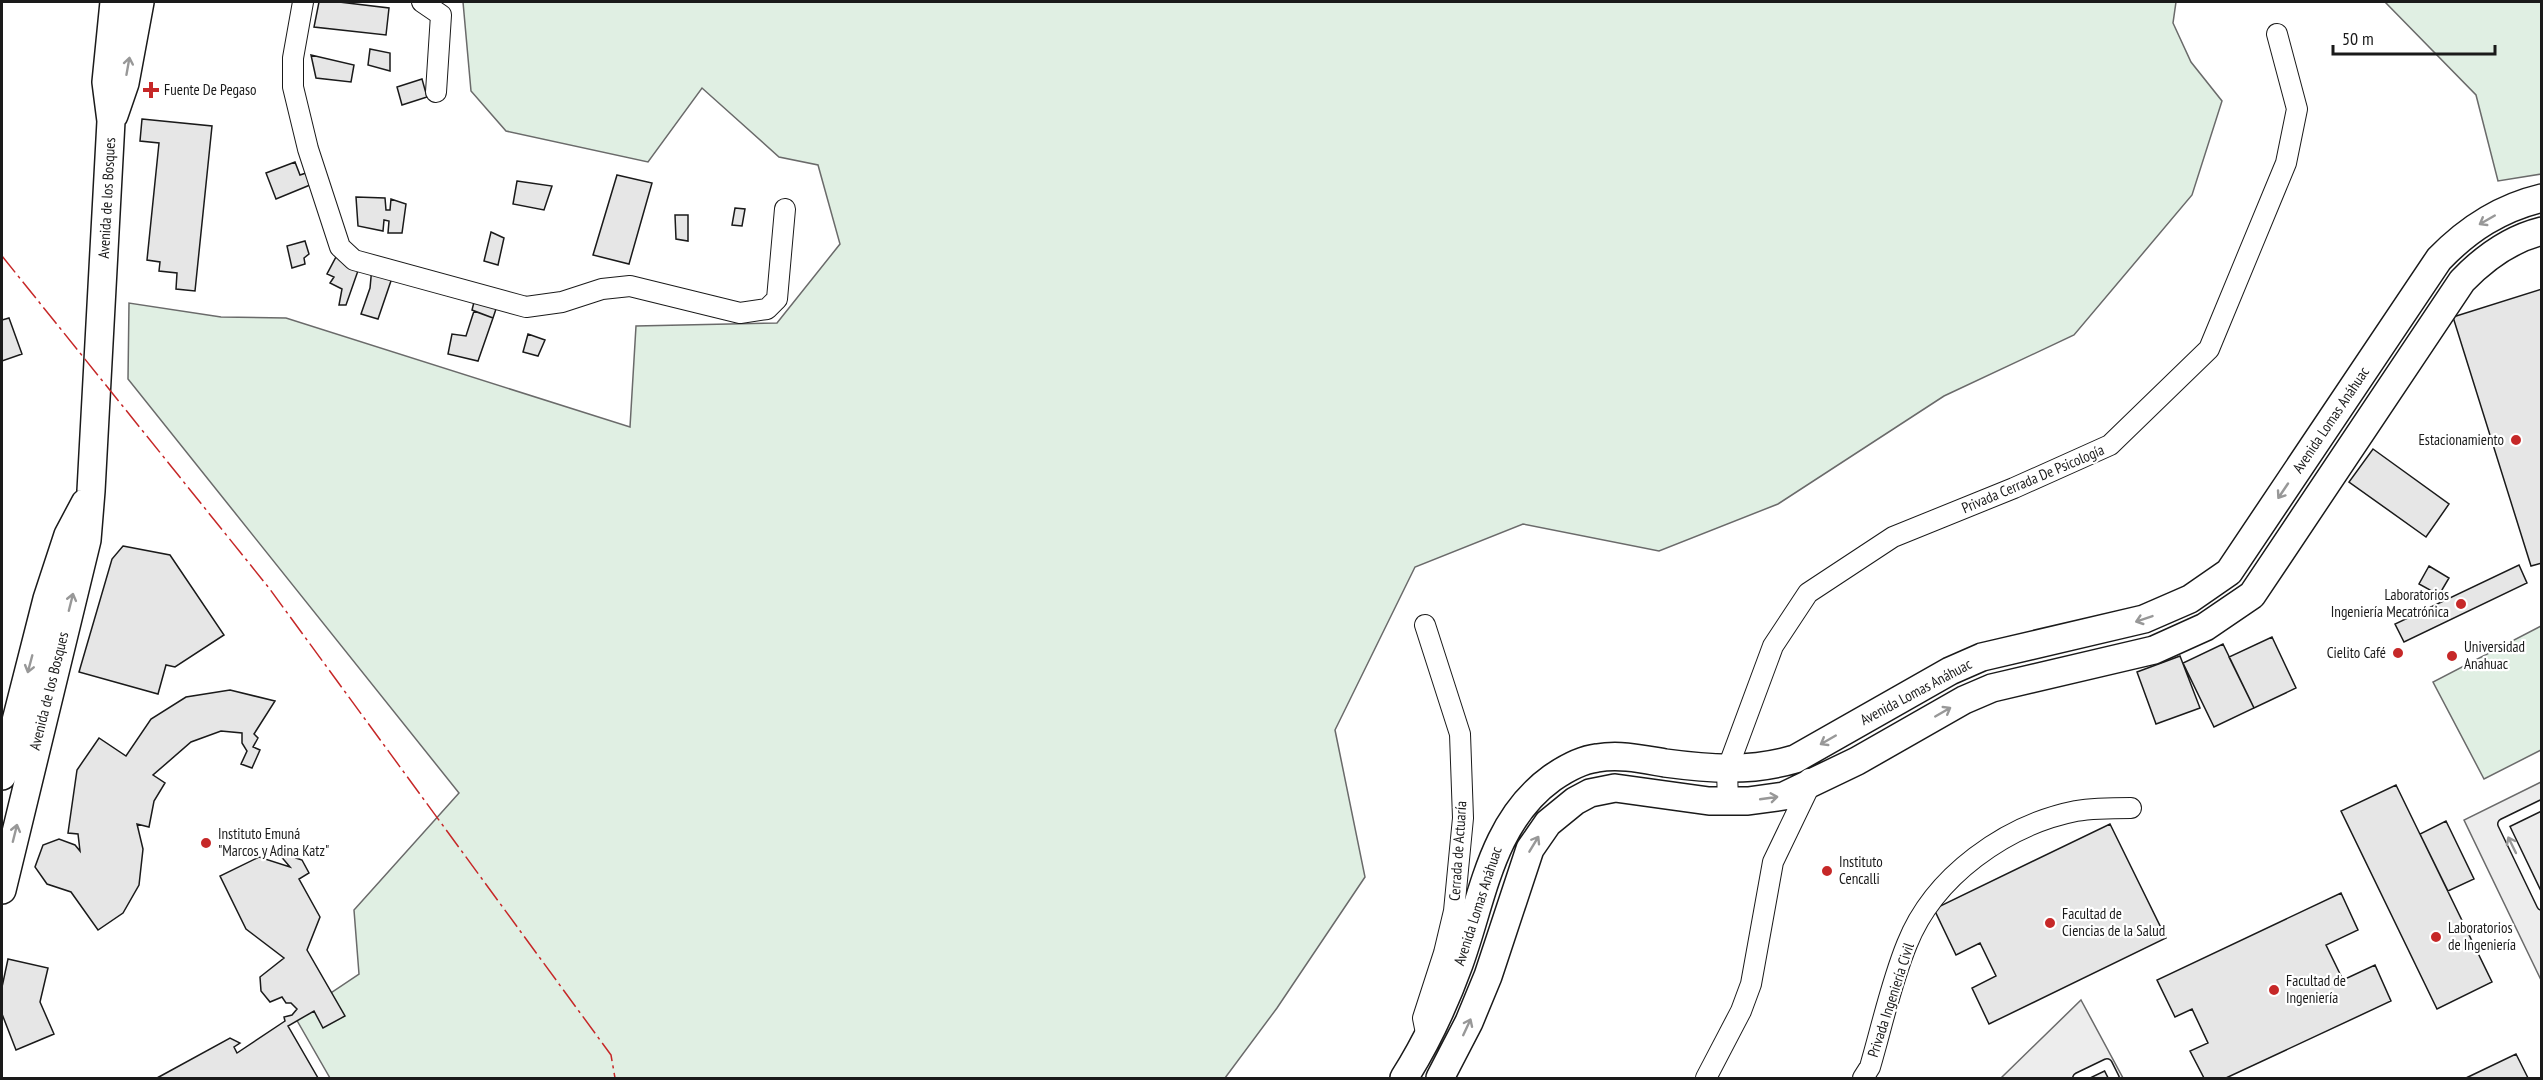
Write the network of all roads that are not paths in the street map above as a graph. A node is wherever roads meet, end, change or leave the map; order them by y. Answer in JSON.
{"nodes":[{"id":1,"x":114,"y":2,"type":"edge"},
{"id":2,"x":140,"y":2,"type":"edge"},
{"id":3,"x":303,"y":2,"type":"edge"},
{"id":4,"x":422,"y":2,"type":"edge"},
{"id":5,"x":2277,"y":34,"type":"dead end"},
{"id":6,"x":436,"y":92,"type":"dead end"},
{"id":7,"x":111,"y":122,"type":"junction"},
{"id":8,"x":2541,"y":198,"type":"edge"},
{"id":9,"x":785,"y":209,"type":"dead end"},
{"id":10,"x":2541,"y":231,"type":"edge"},
{"id":11,"x":1425,"y":625,"type":"dead end"},
{"id":12,"x":1795,"y":759,"type":"junction"},
{"id":13,"x":14,"y":763,"type":"edge"},
{"id":14,"x":1727,"y":770,"type":"junction"},
{"id":15,"x":1811,"y":783,"type":"junction"},
{"id":16,"x":1728,"y":802,"type":"junction"},
{"id":17,"x":2541,"y":805,"type":"edge"},
{"id":18,"x":2131,"y":808,"type":"dead end"},
{"id":19,"x":2,"y":890,"type":"edge"},
{"id":20,"x":2541,"y":905,"type":"edge"},
{"id":21,"x":1428,"y":1040,"type":"junction"},
{"id":22,"x":1404,"y":1078,"type":"edge"},
{"id":23,"x":1440,"y":1078,"type":"edge"},
{"id":24,"x":1706,"y":1078,"type":"edge"},
{"id":25,"x":1863,"y":1078,"type":"edge"},
{"id":26,"x":2078,"y":1078,"type":"edge"},
{"id":27,"x":2114,"y":1078,"type":"edge"}],
"edges":[{"from":1,"to":7,"type":"main road","name":"Avenida de los Bosques"},
{"from":7,"to":2,"type":"main road","name":"Avenida de los Bosques","one_way":true},
{"from":3,"to":9,"type":"street"},
{"from":4,"to":6,"type":"street"},
{"from":5,"to":14,"type":"street","name":"Privada Cerrada De Psicología"},
{"from":7,"to":13,"type":"main road","name":"Avenida de los Bosques"},
{"from":8,"to":12,"type":"main road","name":"Avenida Lomas Anáhuac","one_way":true},
{"from":15,"to":10,"type":"main road","name":"Avenida Lomas Anáhuac","one_way":true},
{"from":11,"to":21,"type":"street","name":"Cerrada de Actuaría"},
{"from":12,"to":14,"type":"main road","name":"Avenida Lomas Anáhuac"},
{"from":12,"to":15,"type":"street"},
{"from":19,"to":13,"type":"main road","name":"Avenida de los Bosques","one_way":true},
{"from":14,"to":16,"type":"street"},
{"from":14,"to":21,"type":"main road","name":"Avenida Lomas Anáhuac"},
{"from":16,"to":15,"type":"main road","name":"Avenida Lomas Anáhuac","one_way":true},
{"from":15,"to":24,"type":"street"},
{"from":23,"to":16,"type":"main road","name":"Avenida Lomas Anáhuac","one_way":true},
{"from":20,"to":17,"type":"lane","one_way":true},
{"from":18,"to":25,"type":"street","name":"Privada Ingeniería Civil"},
{"from":21,"to":22,"type":"main road","name":"Avenida Lomas Anáhuac"},
{"from":26,"to":27,"type":"lane"}]}
